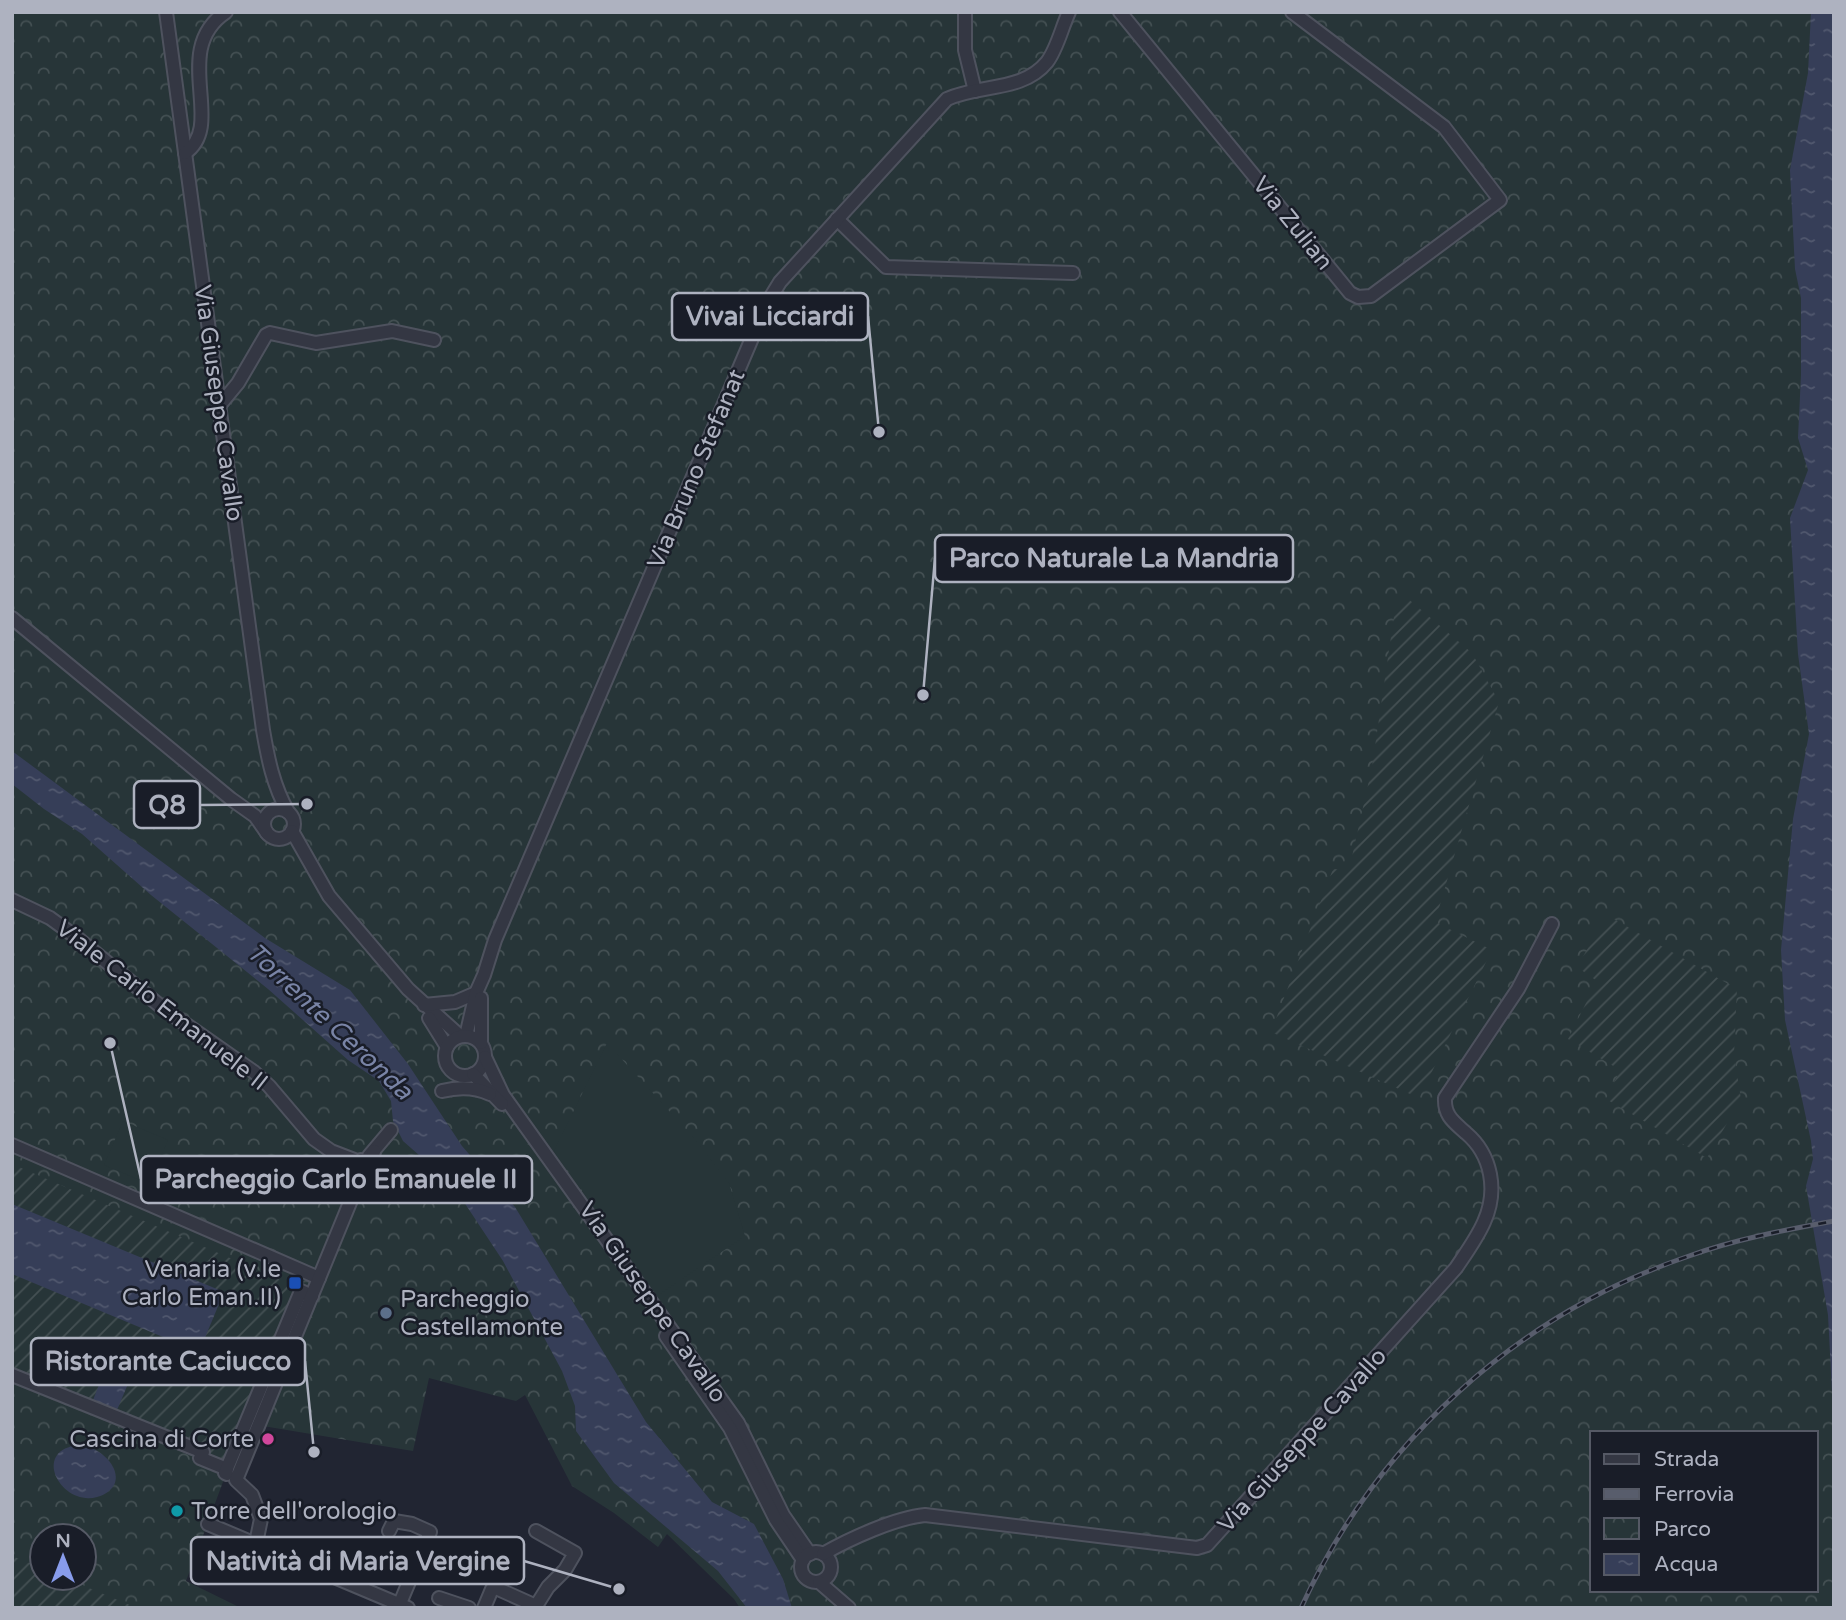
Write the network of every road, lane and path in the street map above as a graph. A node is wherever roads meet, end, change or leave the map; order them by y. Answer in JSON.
{"nodes":[{"id":1,"x":166,"y":12,"type":"edge"},
{"id":2,"x":226,"y":12,"type":"edge"},
{"id":3,"x":965,"y":12,"type":"edge"},
{"id":4,"x":1064,"y":12,"type":"edge"},
{"id":5,"x":1069,"y":12,"type":"edge"},
{"id":6,"x":1120,"y":12,"type":"edge"},
{"id":7,"x":1292,"y":12,"type":"edge"},
{"id":8,"x":1058,"y":35,"type":"junction"},
{"id":9,"x":975,"y":91,"type":"junction"},
{"id":10,"x":185,"y":153,"type":"junction"},
{"id":11,"x":837,"y":219,"type":"junction"},
{"id":12,"x":1073,"y":273,"type":"dead end"},
{"id":13,"x":433,"y":340,"type":"dead end"},
{"id":14,"x":219,"y":406,"type":"junction"},
{"id":15,"x":12,"y":618,"type":"edge"},
{"id":16,"x":271,"y":813,"type":"junction"},
{"id":17,"x":288,"y":835,"type":"junction"},
{"id":18,"x":12,"y":900,"type":"edge"},
{"id":19,"x":1552,"y":924,"type":"dead end"},
{"id":20,"x":484,"y":975,"type":"junction"},
{"id":21,"x":408,"y":989,"type":"junction"},
{"id":22,"x":475,"y":992,"type":"junction"},
{"id":23,"x":425,"y":1005,"type":"junction"},
{"id":24,"x":463,"y":1036,"type":"junction"},
{"id":25,"x":481,"y":1043,"type":"junction"},
{"id":26,"x":447,"y":1046,"type":"junction"},
{"id":27,"x":485,"y":1057,"type":"junction"},
{"id":28,"x":463,"y":1073,"type":"junction"},
{"id":29,"x":498,"y":1098,"type":"junction"},
{"id":30,"x":391,"y":1130,"type":"dead end"},
{"id":31,"x":12,"y":1145,"type":"edge"},
{"id":32,"x":331,"y":1151,"type":"junction"},
{"id":33,"x":367,"y":1160,"type":"junction"},
{"id":34,"x":348,"y":1173,"type":"junction"},
{"id":35,"x":356,"y":1188,"type":"junction"},
{"id":36,"x":319,"y":1278,"type":"junction"},
{"id":37,"x":312,"y":1296,"type":"junction"},
{"id":38,"x":12,"y":1375,"type":"edge"},
{"id":39,"x":234,"y":1476,"type":"junction"},
{"id":40,"x":208,"y":1524,"type":"dead end"},
{"id":41,"x":389,"y":1531,"type":"dead end"},
{"id":42,"x":536,"y":1531,"type":"dead end"},
{"id":43,"x":256,"y":1544,"type":"junction"},
{"id":44,"x":816,"y":1558,"type":"junction"},
{"id":45,"x":824,"y":1579,"type":"junction"},
{"id":46,"x":439,"y":1598,"type":"dead end"},
{"id":47,"x":402,"y":1607,"type":"edge"},
{"id":48,"x":470,"y":1608,"type":"edge"},
{"id":49,"x":484,"y":1608,"type":"edge"},
{"id":50,"x":849,"y":1608,"type":"edge"}],
"edges":[{"from":1,"to":10,"type":"street","name":"Via Giuseppe Cavallo"},
{"from":2,"to":10,"type":"street"},
{"from":3,"to":9,"type":"street"},
{"from":4,"to":8,"type":"street","name":"Via Bruno Stefanat"},
{"from":5,"to":8,"type":"street","name":"Via Bruno Stefanat"},
{"from":6,"to":7,"type":"street","name":"Via Zulian"},
{"from":8,"to":9,"type":"street","name":"Via Bruno Stefanat"},
{"from":9,"to":11,"type":"street","name":"Via Bruno Stefanat"},
{"from":10,"to":14,"type":"street","name":"Via Giuseppe Cavallo"},
{"from":11,"to":12,"type":"street"},
{"from":11,"to":20,"type":"street","name":"Via Bruno Stefanat"},
{"from":13,"to":14,"type":"street"},
{"from":14,"to":16,"type":"street","name":"Via Giuseppe Cavallo"},
{"from":15,"to":16,"type":"street"},
{"from":16,"to":17,"type":"street"},
{"from":16,"to":17,"type":"street"},
{"from":17,"to":21,"type":"street"},
{"from":18,"to":32,"type":"street","name":"Viale Carlo Emanuele II"},
{"from":19,"to":44,"type":"street","name":"Via Giuseppe Cavallo"},
{"from":20,"to":22,"type":"street","name":"Via Bruno Stefanat"},
{"from":20,"to":25,"type":"street","name":"Via Bruno Stefanat"},
{"from":21,"to":23,"type":"street"},
{"from":21,"to":26,"type":"street"},
{"from":22,"to":23,"type":"street"},
{"from":22,"to":24,"type":"street","name":"Via Bruno Stefanat"},
{"from":23,"to":24,"type":"street"},
{"from":24,"to":25,"type":"street"},
{"from":24,"to":26,"type":"street"},
{"from":25,"to":27,"type":"street"},
{"from":26,"to":28,"type":"street"},
{"from":27,"to":28,"type":"street"},
{"from":27,"to":44,"type":"street","name":"Via Giuseppe Cavallo"},
{"from":28,"to":29,"type":"street","name":"Via Giuseppe Cavallo"},
{"from":28,"to":29,"type":"street"},
{"from":29,"to":44,"type":"street","name":"Via Giuseppe Cavallo"},
{"from":30,"to":33,"type":"street"},
{"from":31,"to":36,"type":"street"},
{"from":32,"to":33,"type":"street","name":"Viale Carlo Emanuele II"},
{"from":32,"to":34,"type":"street","name":"Viale Carlo Emanuele II"},
{"from":33,"to":34,"type":"street"},
{"from":33,"to":35,"type":"street"},
{"from":34,"to":35,"type":"street"},
{"from":35,"to":36,"type":"street"},
{"from":36,"to":37,"type":"street"},
{"from":37,"to":39,"type":"street"},
{"from":37,"to":39,"type":"street"},
{"from":38,"to":39,"type":"street"},
{"from":39,"to":43,"type":"street"},
{"from":40,"to":43,"type":"street"},
{"from":41,"to":47,"type":"street"},
{"from":42,"to":49,"type":"street"},
{"from":43,"to":47,"type":"street"},
{"from":44,"to":45,"type":"street"},
{"from":44,"to":45,"type":"street"},
{"from":45,"to":50,"type":"street"},
{"from":46,"to":48,"type":"street"}]}
